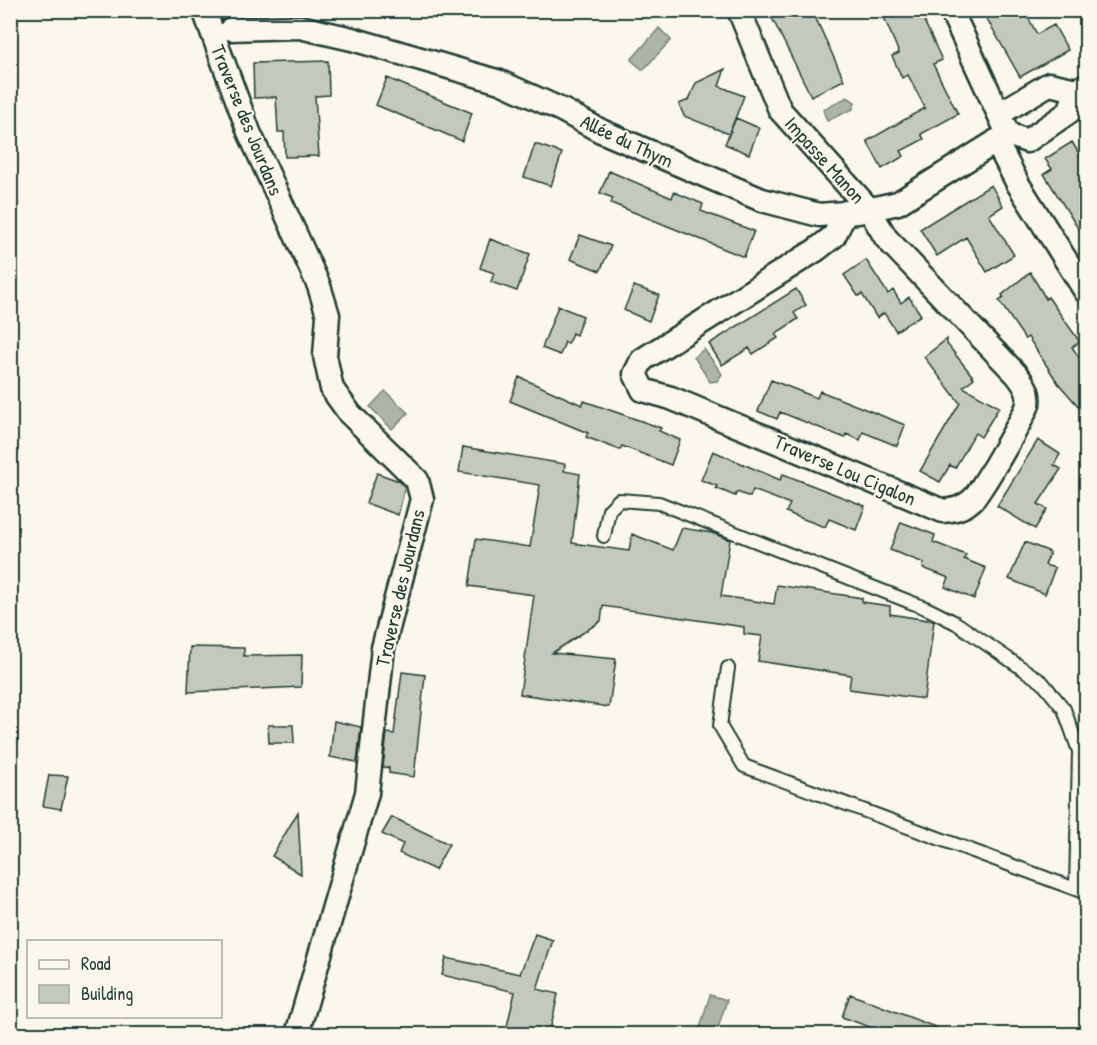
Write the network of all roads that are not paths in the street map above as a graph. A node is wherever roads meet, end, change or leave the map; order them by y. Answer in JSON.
{"nodes":[{"id":1,"x":204,"y":10,"type":"edge"},
{"id":2,"x":739,"y":10,"type":"edge"},
{"id":3,"x":951,"y":10,"type":"edge"},
{"id":4,"x":231,"y":29,"type":"dead end"},
{"id":5,"x":1082,"y":87,"type":"edge"},
{"id":6,"x":1008,"y":132,"type":"junction"},
{"id":7,"x":869,"y":209,"type":"junction"},
{"id":8,"x":846,"y":212,"type":"junction"},
{"id":9,"x":1086,"y":292,"type":"edge"},
{"id":10,"x":604,"y":536,"type":"dead end"},
{"id":11,"x":728,"y":668,"type":"dead end"},
{"id":12,"x":1081,"y":891,"type":"edge"},
{"id":13,"x":297,"y":1035,"type":"edge"}],
"edges":[{"from":1,"to":13,"type":"street","name":"Traverse des Jourdans"},
{"from":2,"to":7,"type":"street","name":"Impasse Manon"},
{"from":3,"to":6,"type":"street"},
{"from":4,"to":8,"type":"street","name":"Allée du Thym"},
{"from":5,"to":6,"type":"street","name":"Allée du Thym"},
{"from":5,"to":6,"type":"street","name":"Allée du Thym"},
{"from":6,"to":7,"type":"street","name":"Allée du Thym"},
{"from":6,"to":9,"type":"street"},
{"from":7,"to":8,"type":"street","name":"Allée du Thym"},
{"from":7,"to":8,"type":"street","name":"Traverse Lou Cigalon"},
{"from":10,"to":12,"type":"lane"},
{"from":11,"to":12,"type":"lane"}]}
